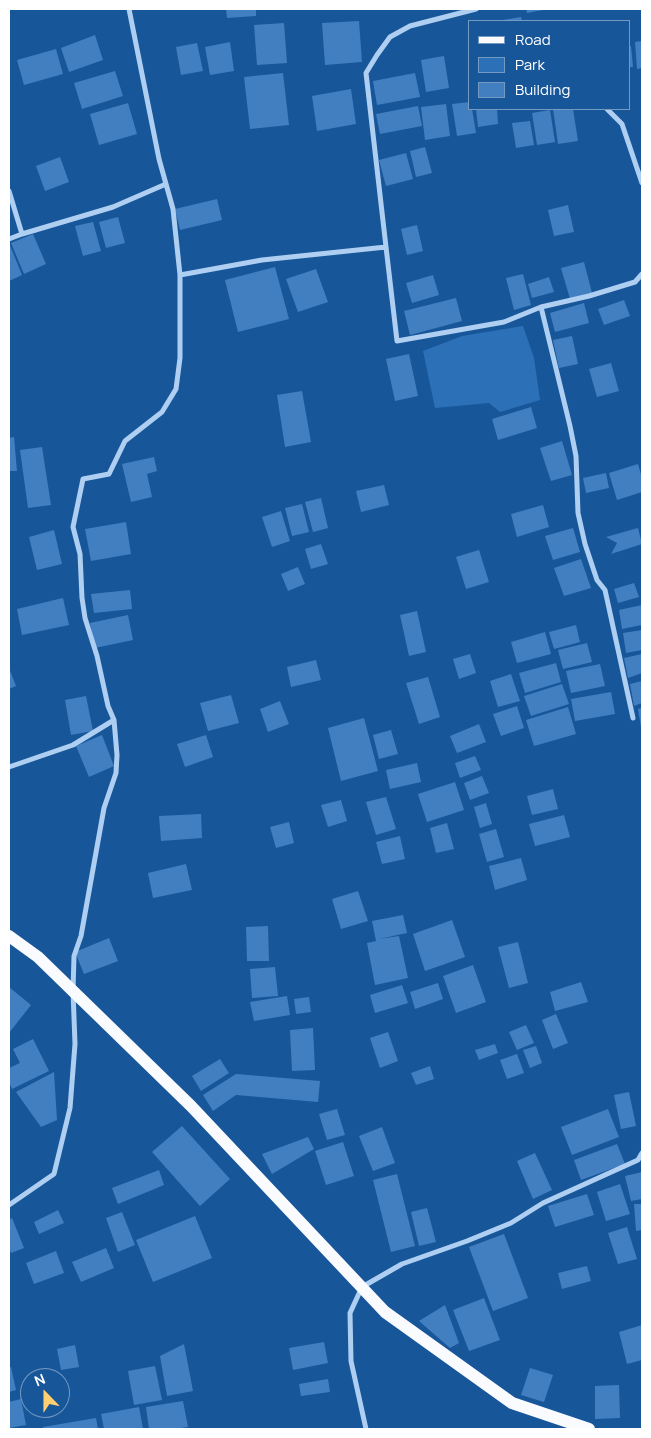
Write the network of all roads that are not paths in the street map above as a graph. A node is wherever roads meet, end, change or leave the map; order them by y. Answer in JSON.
{"nodes":[{"id":1,"x":129,"y":9,"type":"edge"},
{"id":2,"x":476,"y":9,"type":"edge"},
{"id":3,"x":608,"y":110,"type":"edge"},
{"id":4,"x":642,"y":183,"type":"edge"},
{"id":5,"x":166,"y":184,"type":"junction"},
{"id":6,"x":9,"y":191,"type":"edge"},
{"id":7,"x":22,"y":234,"type":"junction"},
{"id":8,"x":9,"y":239,"type":"edge"},
{"id":9,"x":386,"y":247,"type":"junction"},
{"id":10,"x":642,"y":274,"type":"edge"},
{"id":11,"x":180,"y":275,"type":"junction"},
{"id":12,"x":541,"y":308,"type":"junction"},
{"id":13,"x":633,"y":718,"type":"dead end"},
{"id":14,"x":114,"y":720,"type":"junction"},
{"id":15,"x":9,"y":767,"type":"edge"},
{"id":16,"x":9,"y":936,"type":"edge"},
{"id":17,"x":73,"y":991,"type":"junction"},
{"id":18,"x":642,"y":1153,"type":"edge"},
{"id":19,"x":9,"y":1205,"type":"edge"},
{"id":20,"x":362,"y":1287,"type":"junction"},
{"id":21,"x":366,"y":1429,"type":"edge"},
{"id":22,"x":589,"y":1429,"type":"edge"}],
"edges":[{"from":1,"to":5,"type":"street"},
{"from":2,"to":9,"type":"street"},
{"from":3,"to":4,"type":"street"},
{"from":5,"to":7,"type":"street"},
{"from":5,"to":11,"type":"street"},
{"from":6,"to":7,"type":"street"},
{"from":7,"to":8,"type":"street"},
{"from":9,"to":11,"type":"street"},
{"from":9,"to":12,"type":"street"},
{"from":10,"to":12,"type":"street"},
{"from":11,"to":14,"type":"street"},
{"from":12,"to":13,"type":"street"},
{"from":14,"to":15,"type":"street"},
{"from":14,"to":17,"type":"street"},
{"from":16,"to":17,"type":"main road"},
{"from":17,"to":19,"type":"street"},
{"from":17,"to":20,"type":"main road"},
{"from":18,"to":20,"type":"street"},
{"from":20,"to":21,"type":"street"},
{"from":20,"to":22,"type":"main road"}]}
